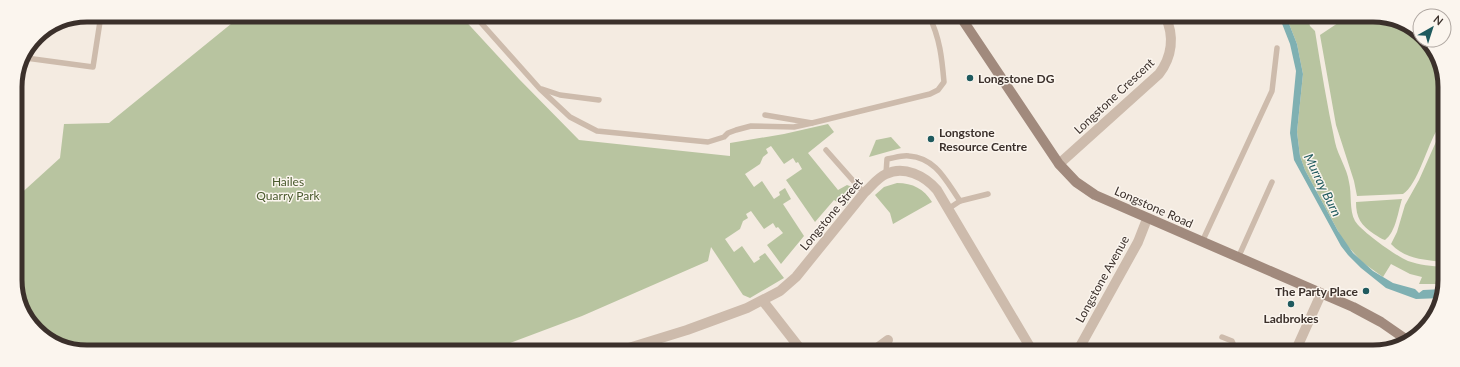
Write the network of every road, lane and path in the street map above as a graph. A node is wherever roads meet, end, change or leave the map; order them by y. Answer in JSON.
{"nodes":[{"id":1,"x":99,"y":22,"type":"edge"},
{"id":2,"x":480,"y":22,"type":"edge"},
{"id":3,"x":932,"y":22,"type":"edge"},
{"id":4,"x":964,"y":22,"type":"edge"},
{"id":5,"x":1167,"y":22,"type":"edge"},
{"id":6,"x":1277,"y":48,"type":"dead end"},
{"id":7,"x":29,"y":58,"type":"edge"},
{"id":8,"x":540,"y":88,"type":"junction"},
{"id":9,"x":599,"y":100,"type":"dead end"},
{"id":10,"x":765,"y":115,"type":"dead end"},
{"id":11,"x":812,"y":122,"type":"junction"},
{"id":12,"x":826,"y":150,"type":"dead end"},
{"id":13,"x":1059,"y":164,"type":"junction"},
{"id":14,"x":886,"y":174,"type":"junction"},
{"id":15,"x":1272,"y":182,"type":"dead end"},
{"id":16,"x":864,"y":193,"type":"junction"},
{"id":17,"x":988,"y":194,"type":"dead end"},
{"id":18,"x":960,"y":200,"type":"junction"},
{"id":19,"x":948,"y":209,"type":"junction"},
{"id":20,"x":1147,"y":219,"type":"junction"},
{"id":21,"x":1202,"y":242,"type":"junction"},
{"id":22,"x":1238,"y":258,"type":"junction"},
{"id":23,"x":1321,"y":294,"type":"junction"},
{"id":24,"x":763,"y":301,"type":"junction"},
{"id":25,"x":1222,"y":337,"type":"dead end"},
{"id":26,"x":1404,"y":337,"type":"edge"},
{"id":27,"x":888,"y":340,"type":"dead end"},
{"id":28,"x":639,"y":345,"type":"edge"},
{"id":29,"x":797,"y":345,"type":"edge"},
{"id":30,"x":881,"y":345,"type":"edge"},
{"id":31,"x":1029,"y":345,"type":"edge"},
{"id":32,"x":1081,"y":345,"type":"edge"},
{"id":33,"x":1234,"y":345,"type":"edge"},
{"id":34,"x":1298,"y":345,"type":"edge"}],
"edges":[{"from":1,"to":7,"type":"lane"},
{"from":2,"to":8,"type":"lane"},
{"from":3,"to":11,"type":"lane"},
{"from":4,"to":13,"type":"street","name":"Longstone Road"},
{"from":5,"to":13,"type":"street","name":"Longstone Crescent"},
{"from":6,"to":21,"type":"lane"},
{"from":8,"to":9,"type":"lane"},
{"from":8,"to":11,"type":"lane"},
{"from":10,"to":11,"type":"lane"},
{"from":12,"to":16,"type":"lane"},
{"from":13,"to":20,"type":"street","name":"Longstone Road"},
{"from":14,"to":16,"type":"street","name":"Longstone Street"},
{"from":14,"to":18,"type":"lane"},
{"from":14,"to":19,"type":"street"},
{"from":15,"to":22,"type":"lane"},
{"from":16,"to":24,"type":"street","name":"Longstone Street"},
{"from":17,"to":18,"type":"lane"},
{"from":18,"to":19,"type":"lane"},
{"from":19,"to":31,"type":"street"},
{"from":20,"to":21,"type":"street","name":"Longstone Road"},
{"from":20,"to":32,"type":"street","name":"Longstone Avenue"},
{"from":21,"to":22,"type":"street","name":"Longstone Road"},
{"from":22,"to":23,"type":"street","name":"Longstone Road"},
{"from":23,"to":26,"type":"street","name":"Longstone Road"},
{"from":23,"to":34,"type":"street"},
{"from":24,"to":28,"type":"street","name":"Longstone Street"},
{"from":24,"to":29,"type":"street"},
{"from":25,"to":33,"type":"lane"},
{"from":27,"to":30,"type":"street"}]}
